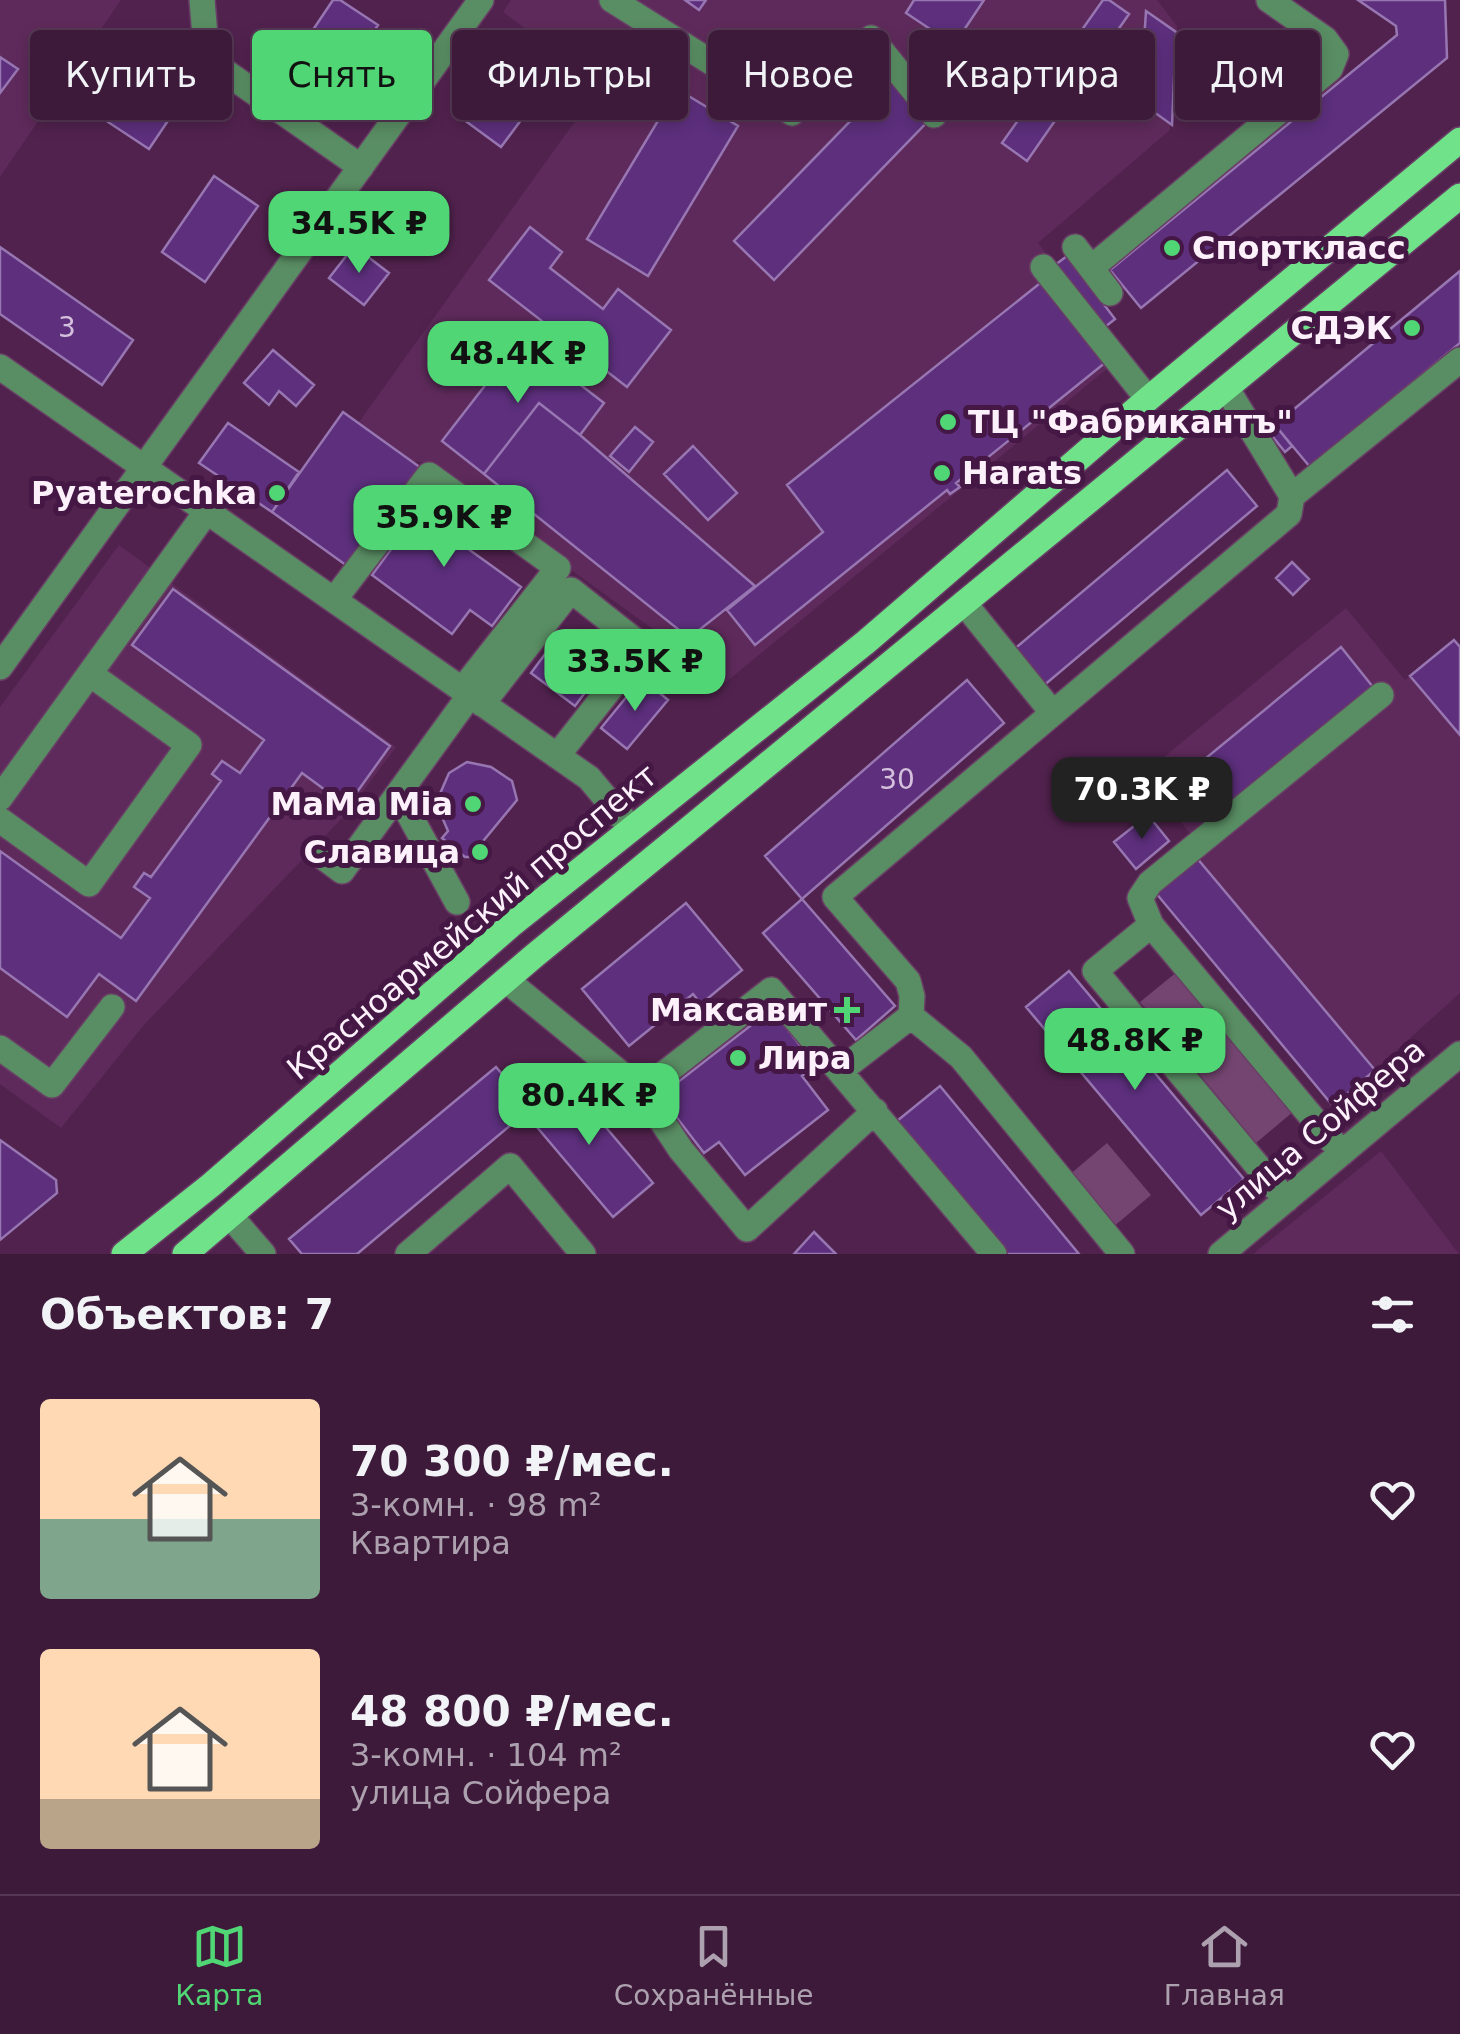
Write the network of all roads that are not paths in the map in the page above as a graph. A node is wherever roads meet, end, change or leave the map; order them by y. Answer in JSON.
{"nodes":[{"id":1,"x":202,"y":0,"type":"edge"},
{"id":2,"x":481,"y":0,"type":"edge"},
{"id":3,"x":612,"y":0,"type":"edge"},
{"id":4,"x":1269,"y":0,"type":"edge"},
{"id":5,"x":909,"y":84,"type":"edge"},
{"id":6,"x":1460,"y":140,"type":"edge"},
{"id":7,"x":361,"y":168,"type":"junction"},
{"id":8,"x":1460,"y":196,"type":"edge"},
{"id":9,"x":1075,"y":247,"type":"dead end"},
{"id":10,"x":1043,"y":267,"type":"dead end"},
{"id":11,"x":1091,"y":268,"type":"junction"},
{"id":12,"x":1110,"y":292,"type":"dead end"},
{"id":13,"x":1460,"y":360,"type":"edge"},
{"id":14,"x":0,"y":367,"type":"edge"},
{"id":15,"x":1227,"y":389,"type":"junction"},
{"id":16,"x":1148,"y":399,"type":"junction"},
{"id":17,"x":144,"y":467,"type":"junction"},
{"id":18,"x":1292,"y":496,"type":"junction"},
{"id":19,"x":207,"y":511,"type":"junction"},
{"id":20,"x":334,"y":600,"type":"junction"},
{"id":21,"x":964,"y":603,"type":"junction"},
{"id":22,"x":0,"y":667,"type":"edge"},
{"id":23,"x":90,"y":674,"type":"junction"},
{"id":24,"x":472,"y":696,"type":"junction"},
{"id":25,"x":1381,"y":696,"type":"dead end"},
{"id":26,"x":1052,"y":712,"type":"junction"},
{"id":27,"x":557,"y":756,"type":"junction"},
{"id":28,"x":398,"y":794,"type":"junction"},
{"id":29,"x":0,"y":798,"type":"edge"},
{"id":30,"x":0,"y":820,"type":"edge"},
{"id":31,"x":630,"y":828,"type":"junction"},
{"id":32,"x":322,"y":856,"type":"dead end"},
{"id":33,"x":457,"y":902,"type":"dead end"},
{"id":34,"x":1151,"y":924,"type":"junction"},
{"id":35,"x":506,"y":980,"type":"junction"},
{"id":36,"x":112,"y":1007,"type":"dead end"},
{"id":37,"x":911,"y":1016,"type":"junction"},
{"id":38,"x":0,"y":1048,"type":"edge"},
{"id":39,"x":1460,"y":1054,"type":"edge"},
{"id":40,"x":841,"y":1070,"type":"junction"},
{"id":41,"x":642,"y":1091,"type":"junction"},
{"id":42,"x":875,"y":1111,"type":"junction"},
{"id":43,"x":1342,"y":1153,"type":"junction"},
{"id":44,"x":1286,"y":1200,"type":"junction"},
{"id":45,"x":231,"y":1218,"type":"junction"},
{"id":46,"x":124,"y":1254,"type":"edge"},
{"id":47,"x":185,"y":1254,"type":"edge"},
{"id":48,"x":263,"y":1254,"type":"edge"},
{"id":49,"x":408,"y":1254,"type":"edge"},
{"id":50,"x":582,"y":1254,"type":"edge"},
{"id":51,"x":994,"y":1254,"type":"edge"},
{"id":52,"x":1122,"y":1254,"type":"edge"},
{"id":53,"x":1222,"y":1254,"type":"edge"}],
"edges":[{"from":1,"to":7,"type":"street"},
{"from":2,"to":7,"type":"street"},
{"from":3,"to":5,"type":"street"},
{"from":4,"to":11,"type":"street"},
{"from":6,"to":16,"type":"main road","name":"Красноармейский проспект"},
{"from":7,"to":17,"type":"street"},
{"from":8,"to":15,"type":"main road","name":"Красноармейский проспект"},
{"from":9,"to":11,"type":"street"},
{"from":10,"to":16,"type":"street"},
{"from":11,"to":12,"type":"street"},
{"from":13,"to":18,"type":"street"},
{"from":14,"to":17,"type":"street"},
{"from":15,"to":18,"type":"street"},
{"from":15,"to":21,"type":"main road","name":"Красноармейский проспект"},
{"from":16,"to":31,"type":"main road","name":"Красноармейский проспект"},
{"from":17,"to":19,"type":"street"},
{"from":17,"to":22,"type":"street"},
{"from":18,"to":26,"type":"street"},
{"from":19,"to":20,"type":"street"},
{"from":19,"to":23,"type":"street"},
{"from":20,"to":24,"type":"street"},
{"from":20,"to":24,"type":"street"},
{"from":21,"to":26,"type":"street"},
{"from":21,"to":35,"type":"main road","name":"Красноармейский проспект"},
{"from":23,"to":29,"type":"street"},
{"from":23,"to":30,"type":"street"},
{"from":24,"to":27,"type":"street"},
{"from":24,"to":27,"type":"street"},
{"from":24,"to":28,"type":"street"},
{"from":25,"to":34,"type":"street"},
{"from":26,"to":37,"type":"street"},
{"from":27,"to":31,"type":"street"},
{"from":28,"to":32,"type":"street"},
{"from":28,"to":33,"type":"street"},
{"from":31,"to":46,"type":"main road","name":"Красноармейский проспект"},
{"from":34,"to":43,"type":"street"},
{"from":34,"to":44,"type":"street"},
{"from":35,"to":41,"type":"street"},
{"from":35,"to":45,"type":"main road","name":"Красноармейский проспект"},
{"from":36,"to":38,"type":"street"},
{"from":37,"to":40,"type":"street"},
{"from":37,"to":52,"type":"street"},
{"from":39,"to":43,"type":"street","name":"улица Сойфера"},
{"from":40,"to":41,"type":"street"},
{"from":40,"to":42,"type":"street"},
{"from":41,"to":42,"type":"street"},
{"from":42,"to":51,"type":"street"},
{"from":43,"to":44,"type":"street","name":"улица Сойфера"},
{"from":44,"to":53,"type":"street","name":"улица Сойфера"},
{"from":45,"to":47,"type":"main road","name":"Красноармейский проспект"},
{"from":45,"to":48,"type":"street"},
{"from":49,"to":50,"type":"street"}]}
